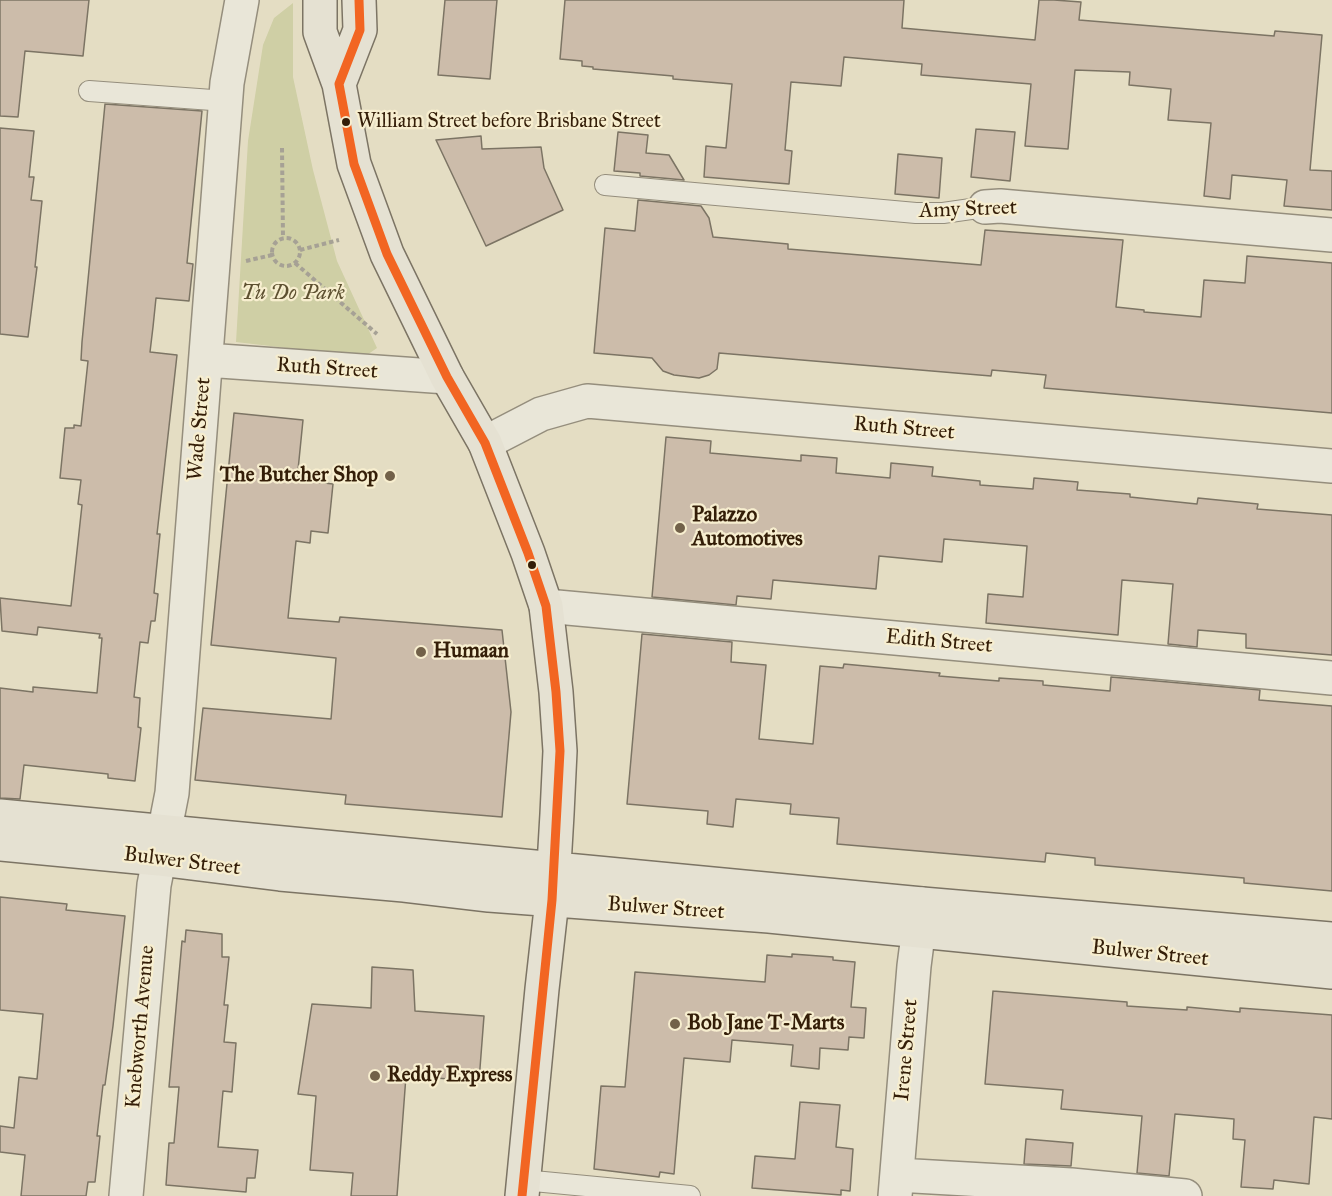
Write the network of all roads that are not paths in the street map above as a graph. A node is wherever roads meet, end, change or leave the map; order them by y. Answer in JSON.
{"nodes":[{"id":1,"x":242,"y":0,"type":"edge"},
{"id":2,"x":320,"y":0,"type":"edge"},
{"id":3,"x":359,"y":0,"type":"edge"},
{"id":4,"x":339,"y":84,"type":"junction"},
{"id":5,"x":89,"y":91,"type":"dead end"},
{"id":6,"x":226,"y":101,"type":"junction"},
{"id":7,"x":605,"y":184,"type":"dead end"},
{"id":8,"x":985,"y":207,"type":"joint"},
{"id":9,"x":1332,"y":235,"type":"edge"},
{"id":10,"x":206,"y":360,"type":"junction"},
{"id":11,"x":447,"y":377,"type":"junction"},
{"id":12,"x":485,"y":443,"type":"junction"},
{"id":13,"x":1332,"y":466,"type":"edge"},
{"id":14,"x":546,"y":606,"type":"junction"},
{"id":15,"x":1332,"y":678,"type":"edge"},
{"id":16,"x":0,"y":816,"type":"edge"},
{"id":17,"x":0,"y":844,"type":"edge"},
{"id":18,"x":161,"y":845,"type":"junction"},
{"id":19,"x":553,"y":885,"type":"junction"},
{"id":20,"x":921,"y":918,"type":"junction"},
{"id":21,"x":1332,"y":939,"type":"edge"},
{"id":22,"x":1332,"y":972,"type":"edge"},
{"id":23,"x":896,"y":1185,"type":"edge"},
{"id":24,"x":523,"y":1188,"type":"edge"},
{"id":25,"x":126,"y":1196,"type":"edge"},
{"id":26,"x":690,"y":1196,"type":"edge"},
{"id":27,"x":1185,"y":1196,"type":"edge"}],
"edges":[{"from":1,"to":6,"type":"street","name":"Wade Street"},
{"from":2,"to":4,"type":"main road"},
{"from":3,"to":4,"type":"main road"},
{"from":4,"to":11,"type":"main road"},
{"from":5,"to":6,"type":"lane"},
{"from":6,"to":10,"type":"street","name":"Wade Street"},
{"from":7,"to":8,"type":"lane","name":"Amy Street"},
{"from":8,"to":9,"type":"street","name":"Amy Street"},
{"from":10,"to":11,"type":"street","name":"Ruth Street"},
{"from":10,"to":18,"type":"street","name":"Wade Street"},
{"from":11,"to":12,"type":"main road"},
{"from":12,"to":13,"type":"street","name":"Ruth Street"},
{"from":12,"to":14,"type":"main road"},
{"from":14,"to":15,"type":"street","name":"Edith Street"},
{"from":14,"to":19,"type":"main road"},
{"from":16,"to":18,"type":"main road","name":"Bulwer Street"},
{"from":17,"to":18,"type":"main road","name":"Bulwer Street"},
{"from":18,"to":19,"type":"main road","name":"Bulwer Street"},
{"from":18,"to":25,"type":"street","name":"Knebworth Avenue"},
{"from":19,"to":20,"type":"main road","name":"Bulwer Street"},
{"from":19,"to":24,"type":"main road"},
{"from":20,"to":21,"type":"main road","name":"Bulwer Street"},
{"from":20,"to":22,"type":"main road","name":"Bulwer Street"},
{"from":20,"to":23,"type":"street","name":"Irene Street"},
{"from":23,"to":27,"type":"street"},
{"from":24,"to":26,"type":"lane"}]}
